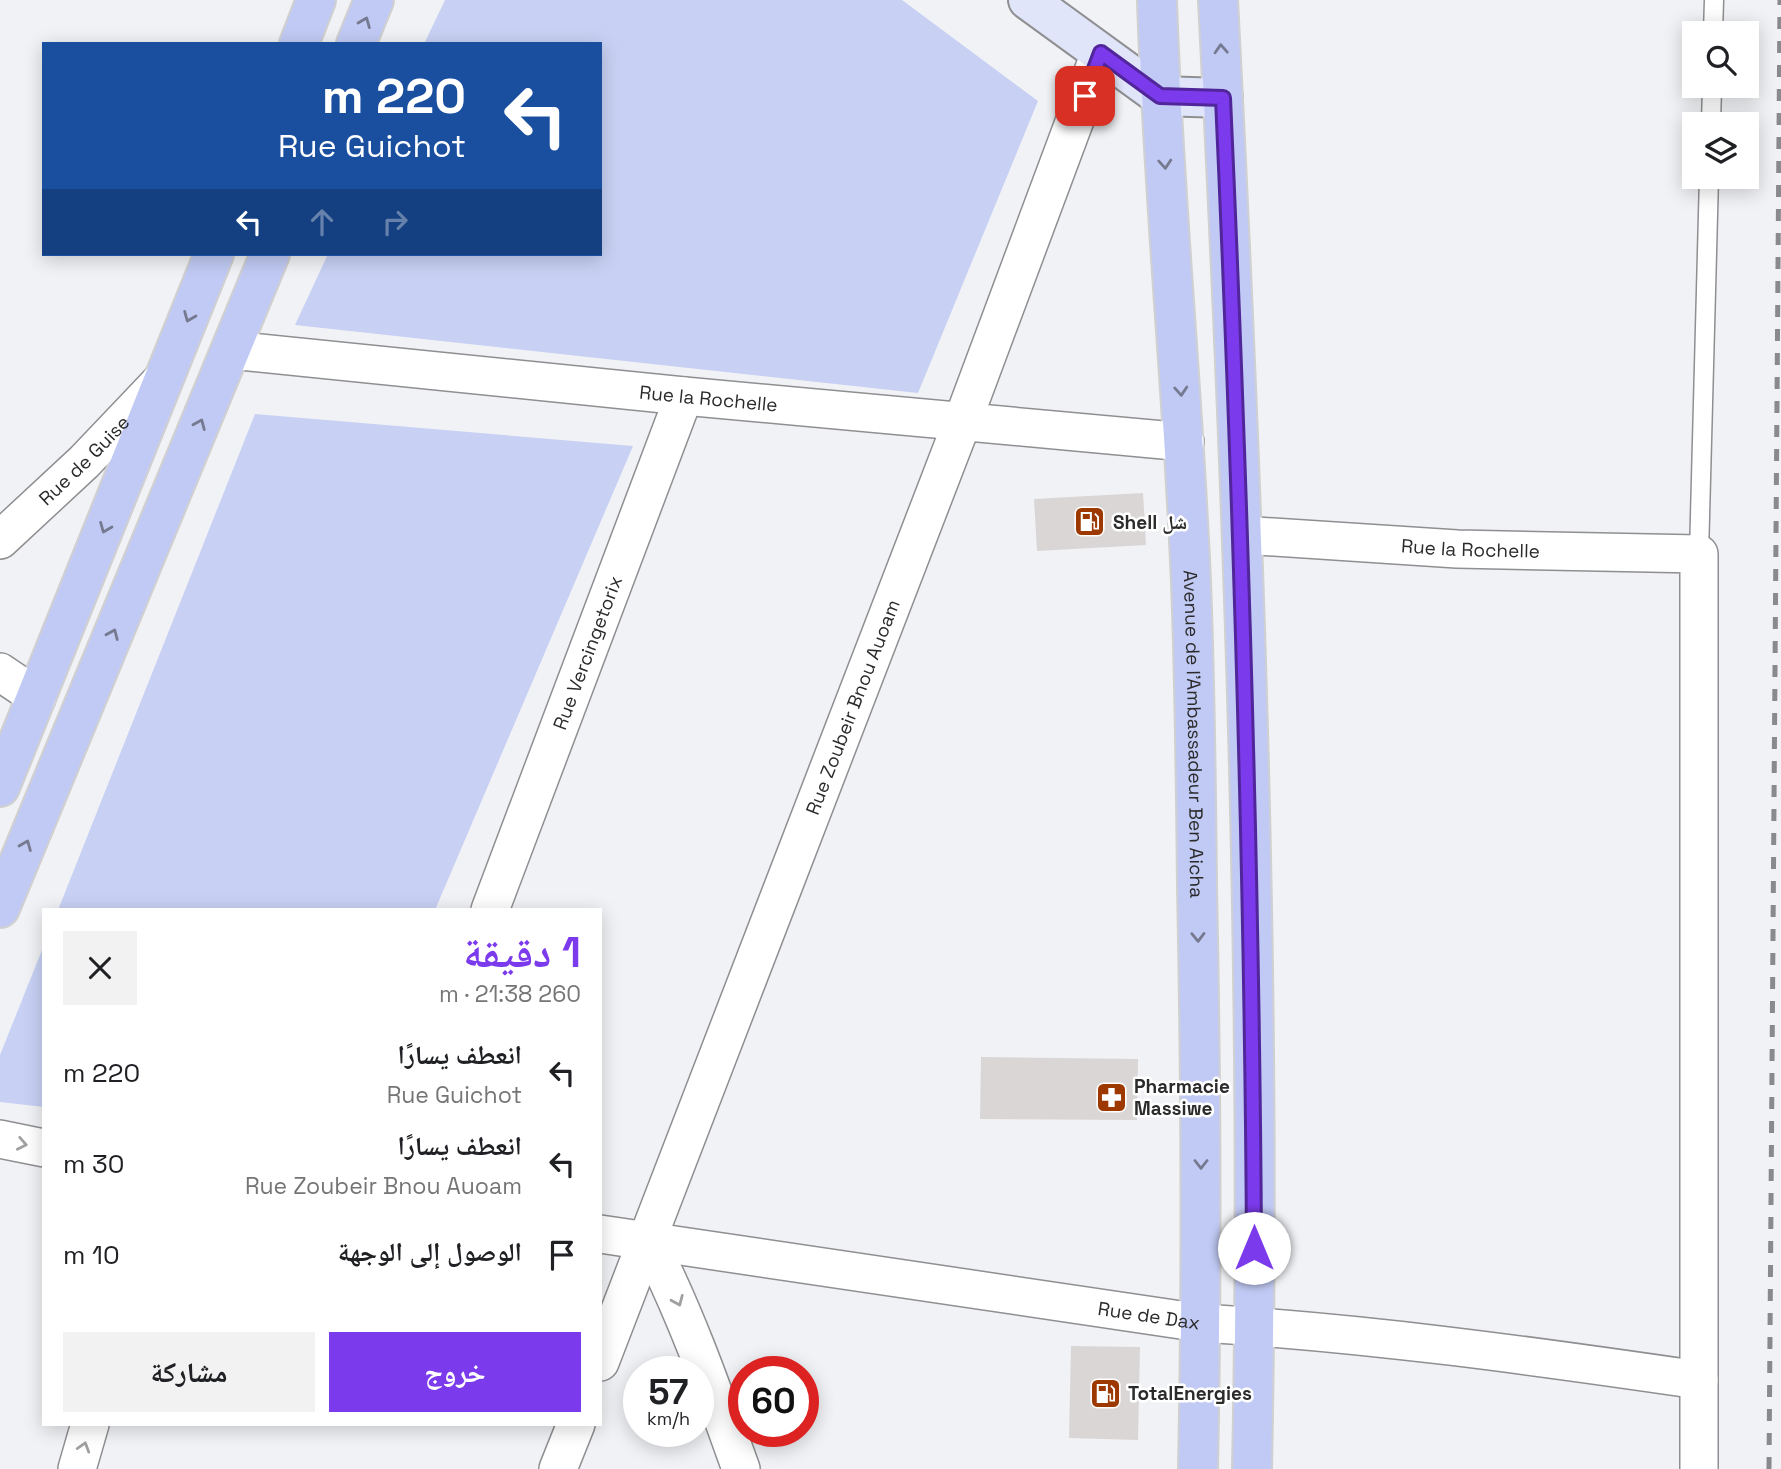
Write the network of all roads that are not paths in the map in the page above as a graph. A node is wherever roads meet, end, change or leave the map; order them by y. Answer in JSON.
{"nodes":[{"id":1,"x":317,"y":0,"type":"edge"},
{"id":2,"x":374,"y":0,"type":"edge"},
{"id":3,"x":1028,"y":0,"type":"edge"},
{"id":4,"x":1157,"y":0,"type":"edge"},
{"id":5,"x":1219,"y":0,"type":"edge"},
{"id":6,"x":1714,"y":0,"type":"edge"},
{"id":7,"x":1713,"y":21,"type":"edge"},
{"id":8,"x":300,"y":42,"type":"edge"},
{"id":9,"x":357,"y":42,"type":"edge"},
{"id":10,"x":1101,"y":53,"type":"junction"},
{"id":11,"x":1160,"y":96,"type":"junction"},
{"id":12,"x":1223,"y":98,"type":"junction"},
{"id":13,"x":1709,"y":189,"type":"edge"},
{"id":14,"x":213,"y":256,"type":"edge"},
{"id":15,"x":269,"y":256,"type":"edge"},
{"id":16,"x":231,"y":350,"type":"junction"},
{"id":17,"x":165,"y":378,"type":"junction"},
{"id":18,"x":684,"y":396,"type":"junction"},
{"id":19,"x":963,"y":420,"type":"junction"},
{"id":20,"x":1185,"y":442,"type":"junction"},
{"id":21,"x":1242,"y":535,"type":"junction"},
{"id":22,"x":0,"y":540,"type":"edge"},
{"id":23,"x":1699,"y":554,"type":"junction"},
{"id":24,"x":0,"y":672,"type":"edge"},
{"id":25,"x":37,"y":697,"type":"junction"},
{"id":26,"x":2,"y":775,"type":"edge"},
{"id":27,"x":49,"y":789,"type":"junction"},
{"id":28,"x":0,"y":908,"type":"edge"},
{"id":29,"x":491,"y":908,"type":"edge"},
{"id":30,"x":0,"y":1139,"type":"edge"},
{"id":31,"x":42,"y":1148,"type":"edge"},
{"id":32,"x":602,"y":1234,"type":"edge"},
{"id":33,"x":648,"y":1240,"type":"junction"},
{"id":34,"x":1201,"y":1323,"type":"junction"},
{"id":35,"x":1255,"y":1326,"type":"junction"},
{"id":36,"x":602,"y":1357,"type":"edge"},
{"id":37,"x":1699,"y":1380,"type":"junction"},
{"id":38,"x":89,"y":1426,"type":"edge"},
{"id":39,"x":575,"y":1426,"type":"edge"},
{"id":40,"x":77,"y":1469,"type":"edge"},
{"id":41,"x":558,"y":1469,"type":"edge"},
{"id":42,"x":741,"y":1469,"type":"edge"},
{"id":43,"x":1198,"y":1469,"type":"edge"},
{"id":44,"x":1252,"y":1469,"type":"edge"},
{"id":45,"x":1699,"y":1469,"type":"edge"}],
"edges":[{"from":1,"to":8,"type":"main road"},
{"from":9,"to":2,"type":"main road","one_way":true},
{"from":3,"to":10,"type":"street"},
{"from":4,"to":11,"type":"main road","name":"Avenue de l'Ambassadeur Ben Aicha"},
{"from":12,"to":5,"type":"main road","one_way":true},
{"from":6,"to":7,"type":"lane"},
{"from":10,"to":11,"type":"street"},
{"from":10,"to":19,"type":"street","name":"Rue Zoubeir Bnou Auoam"},
{"from":11,"to":12,"type":"street"},
{"from":11,"to":20,"type":"main road","name":"Avenue de l'Ambassadeur Ben Aicha","one_way":true},
{"from":12,"to":21,"type":"main road"},
{"from":13,"to":23,"type":"lane"},
{"from":14,"to":17,"type":"main road","one_way":true},
{"from":15,"to":16,"type":"main road"},
{"from":16,"to":18,"type":"street","name":"Rue la Rochelle"},
{"from":27,"to":16,"type":"main road","one_way":true},
{"from":17,"to":22,"type":"street","name":"Rue de Guise"},
{"from":17,"to":25,"type":"main road","one_way":true},
{"from":18,"to":19,"type":"street","name":"Rue la Rochelle"},
{"from":18,"to":29,"type":"street","name":"Rue Vercingetorix"},
{"from":19,"to":20,"type":"street","name":"Rue la Rochelle"},
{"from":19,"to":33,"type":"street","name":"Rue Zoubeir Bnou Auoam"},
{"from":20,"to":34,"type":"main road","name":"Avenue de l'Ambassadeur Ben Aicha","one_way":true},
{"from":21,"to":23,"type":"street","name":"Rue la Rochelle"},
{"from":21,"to":35,"type":"main road"},
{"from":23,"to":37,"type":"street"},
{"from":24,"to":25,"type":"street"},
{"from":25,"to":26,"type":"main road"},
{"from":26,"to":27,"type":"main road"},
{"from":28,"to":27,"type":"main road","one_way":true},
{"from":30,"to":31,"type":"street","one_way":true},
{"from":32,"to":33,"type":"street","name":"Rue de Dax"},
{"from":33,"to":34,"type":"street","name":"Rue de Dax"},
{"from":33,"to":36,"type":"street","name":"Rue Zoubeir Bnou Auoam"},
{"from":33,"to":42,"type":"street","one_way":true},
{"from":34,"to":35,"type":"street","name":"Rue de Dax"},
{"from":34,"to":43,"type":"main road","name":"Avenue de l'Ambassadeur Ben Aicha"},
{"from":35,"to":37,"type":"street","name":"Rue de Dax"},
{"from":35,"to":44,"type":"main road"},
{"from":37,"to":45,"type":"street"},
{"from":40,"to":38,"type":"street","one_way":true},
{"from":39,"to":41,"type":"street"}]}
